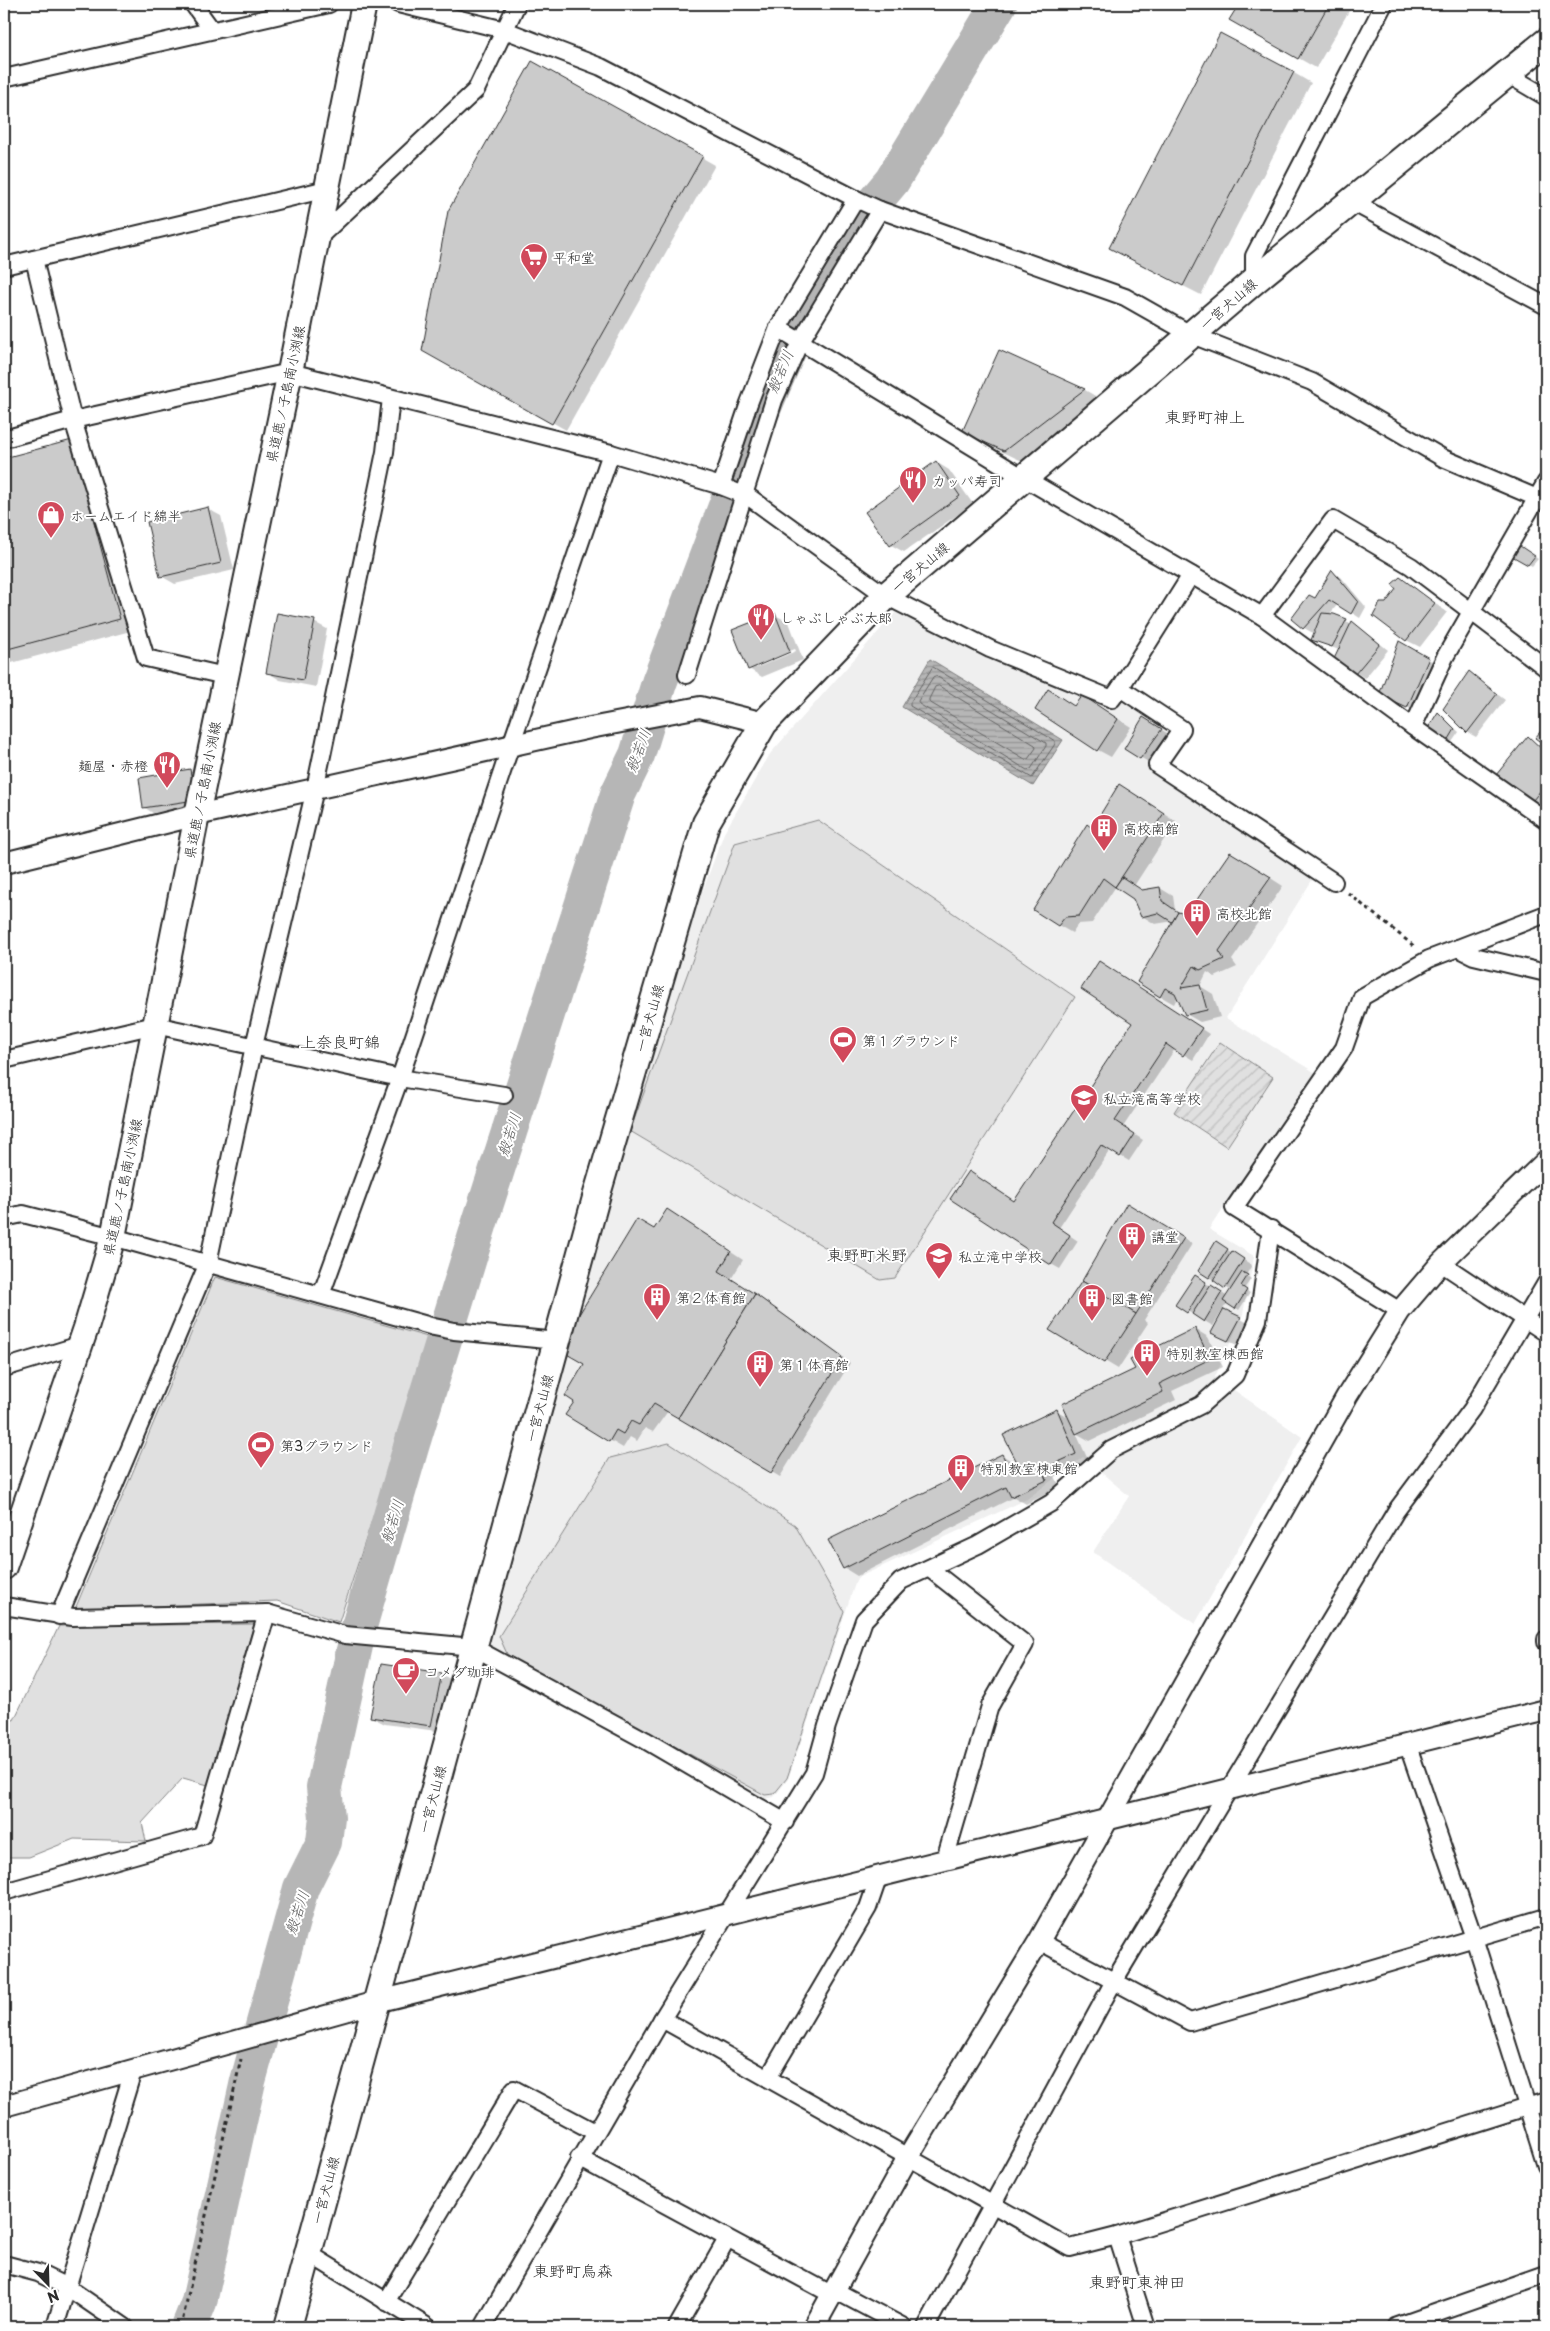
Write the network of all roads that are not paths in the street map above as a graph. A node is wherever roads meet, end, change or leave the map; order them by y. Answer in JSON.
{"nodes":[{"id":1,"x":193,"y":4,"type":"edge"},
{"id":2,"x":329,"y":4,"type":"edge"},
{"id":3,"x":364,"y":4,"type":"edge"},
{"id":4,"x":398,"y":4,"type":"edge"},
{"id":5,"x":516,"y":4,"type":"edge"},
{"id":6,"x":1384,"y":4,"type":"edge"},
{"id":7,"x":212,"y":30,"type":"junction"},
{"id":8,"x":505,"y":30,"type":"junction"},
{"id":9,"x":1546,"y":42,"type":"edge"},
{"id":10,"x":1507,"y":74,"type":"junction"},
{"id":11,"x":4,"y":78,"type":"edge"},
{"id":12,"x":1546,"y":97,"type":"edge"},
{"id":13,"x":327,"y":189,"type":"junction"},
{"id":14,"x":856,"y":199,"type":"junction"},
{"id":15,"x":1352,"y":202,"type":"junction"},
{"id":16,"x":880,"y":210,"type":"junction"},
{"id":17,"x":316,"y":240,"type":"junction"},
{"id":18,"x":34,"y":259,"type":"junction"},
{"id":19,"x":4,"y":266,"type":"edge"},
{"id":20,"x":1254,"y":281,"type":"junction"},
{"id":21,"x":1546,"y":306,"type":"edge"},
{"id":22,"x":778,"y":328,"type":"junction"},
{"id":23,"x":1192,"y":335,"type":"junction"},
{"id":24,"x":800,"y":342,"type":"junction"},
{"id":25,"x":290,"y":372,"type":"junction"},
{"id":26,"x":391,"y":398,"type":"junction"},
{"id":27,"x":73,"y":420,"type":"junction"},
{"id":28,"x":4,"y":439,"type":"edge"},
{"id":29,"x":612,"y":453,"type":"junction"},
{"id":30,"x":1024,"y":478,"type":"junction"},
{"id":31,"x":1546,"y":482,"type":"edge"},
{"id":32,"x":721,"y":486,"type":"junction"},
{"id":33,"x":743,"y":495,"type":"junction"},
{"id":34,"x":1542,"y":500,"type":"edge"},
{"id":35,"x":1190,"y":575,"type":"junction"},
{"id":36,"x":886,"y":596,"type":"junction"},
{"id":37,"x":1470,"y":613,"type":"junction"},
{"id":38,"x":1262,"y":616,"type":"junction"},
{"id":39,"x":1546,"y":668,"type":"edge"},
{"id":40,"x":687,"y":675,"type":"dead end"},
{"id":41,"x":225,"y":676,"type":"junction"},
{"id":42,"x":1120,"y":688,"type":"junction"},
{"id":43,"x":764,"y":723,"type":"junction"},
{"id":44,"x":1413,"y":727,"type":"junction"},
{"id":45,"x":511,"y":746,"type":"junction"},
{"id":46,"x":315,"y":789,"type":"junction"},
{"id":47,"x":197,"y":815,"type":"junction"},
{"id":48,"x":1546,"y":820,"type":"edge"},
{"id":49,"x":4,"y":863,"type":"edge"},
{"id":50,"x":1334,"y":882,"type":"road end"},
{"id":51,"x":1546,"y":914,"type":"edge"},
{"id":52,"x":1458,"y":948,"type":"junction"},
{"id":53,"x":1546,"y":973,"type":"edge"},
{"id":54,"x":155,"y":1025,"type":"junction"},
{"id":55,"x":254,"y":1046,"type":"junction"},
{"id":56,"x":4,"y":1060,"type":"edge"},
{"id":57,"x":400,"y":1078,"type":"junction"},
{"id":58,"x":504,"y":1096,"type":"dead end"},
{"id":59,"x":1546,"y":1161,"type":"edge"},
{"id":60,"x":4,"y":1218,"type":"edge"},
{"id":61,"x":1271,"y":1229,"type":"junction"},
{"id":62,"x":113,"y":1237,"type":"junction"},
{"id":63,"x":1441,"y":1263,"type":"junction"},
{"id":64,"x":208,"y":1264,"type":"junction"},
{"id":65,"x":1546,"y":1282,"type":"edge"},
{"id":66,"x":321,"y":1295,"type":"junction"},
{"id":67,"x":1400,"y":1311,"type":"junction"},
{"id":68,"x":1525,"y":1317,"type":"junction"},
{"id":69,"x":1546,"y":1333,"type":"edge"},
{"id":70,"x":557,"y":1340,"type":"junction"},
{"id":71,"x":80,"y":1345,"type":"junction"},
{"id":72,"x":4,"y":1368,"type":"edge"},
{"id":73,"x":5,"y":1561,"type":"edge"},
{"id":74,"x":930,"y":1569,"type":"junction"},
{"id":75,"x":4,"y":1606,"type":"edge"},
{"id":76,"x":267,"y":1613,"type":"junction"},
{"id":77,"x":59,"y":1616,"type":"junction"},
{"id":78,"x":473,"y":1647,"type":"junction"},
{"id":79,"x":1546,"y":1710,"type":"edge"},
{"id":80,"x":1408,"y":1746,"type":"junction"},
{"id":81,"x":1231,"y":1788,"type":"junction"},
{"id":82,"x":1107,"y":1819,"type":"junction"},
{"id":83,"x":785,"y":1822,"type":"junction"},
{"id":84,"x":945,"y":1860,"type":"junction"},
{"id":85,"x":879,"y":1876,"type":"junction"},
{"id":86,"x":4,"y":1892,"type":"edge"},
{"id":87,"x":724,"y":1916,"type":"junction"},
{"id":88,"x":1546,"y":1917,"type":"edge"},
{"id":89,"x":1474,"y":1938,"type":"junction"},
{"id":90,"x":1039,"y":1941,"type":"junction"},
{"id":91,"x":1114,"y":1981,"type":"junction"},
{"id":92,"x":376,"y":2002,"type":"junction"},
{"id":93,"x":662,"y":2019,"type":"junction"},
{"id":94,"x":132,"y":2071,"type":"junction"},
{"id":95,"x":768,"y":2078,"type":"junction"},
{"id":96,"x":1546,"y":2101,"type":"edge"},
{"id":97,"x":4,"y":2106,"type":"edge"},
{"id":98,"x":1527,"y":2107,"type":"junction"},
{"id":99,"x":595,"y":2132,"type":"junction"},
{"id":100,"x":908,"y":2157,"type":"junction"},
{"id":101,"x":579,"y":2158,"type":"junction"},
{"id":102,"x":1546,"y":2166,"type":"edge"},
{"id":103,"x":992,"y":2204,"type":"junction"},
{"id":104,"x":1117,"y":2236,"type":"junction"},
{"id":105,"x":727,"y":2239,"type":"junction"},
{"id":106,"x":308,"y":2253,"type":"junction"},
{"id":107,"x":4,"y":2264,"type":"edge"},
{"id":108,"x":1546,"y":2274,"type":"edge"},
{"id":109,"x":67,"y":2287,"type":"junction"},
{"id":110,"x":833,"y":2292,"type":"junction"},
{"id":111,"x":386,"y":2302,"type":"junction"},
{"id":112,"x":55,"y":2327,"type":"edge"},
{"id":113,"x":125,"y":2327,"type":"edge"},
{"id":114,"x":288,"y":2327,"type":"edge"},
{"id":115,"x":428,"y":2327,"type":"edge"},
{"id":116,"x":483,"y":2327,"type":"edge"},
{"id":117,"x":677,"y":2327,"type":"edge"},
{"id":118,"x":814,"y":2327,"type":"edge"},
{"id":119,"x":904,"y":2327,"type":"edge"},
{"id":120,"x":926,"y":2327,"type":"edge"},
{"id":121,"x":1146,"y":2327,"type":"edge"},
{"id":122,"x":1395,"y":2327,"type":"edge"}],
"edges":[{"from":1,"to":7,"type":"street"},
{"from":2,"to":7,"type":"street"},
{"from":3,"to":13,"type":"main road","name":"県道鹿ノ子島南小渕線"},
{"from":4,"to":8,"type":"street"},
{"from":5,"to":8,"type":"street"},
{"from":6,"to":20,"type":"street"},
{"from":7,"to":11,"type":"street"},
{"from":8,"to":14,"type":"street"},
{"from":8,"to":17,"type":"street"},
{"from":9,"to":10,"type":"main road","name":"一宮犬山線"},
{"from":10,"to":12,"type":"street"},
{"from":10,"to":15,"type":"main road","name":"一宮犬山線"},
{"from":13,"to":17,"type":"main road","name":"県道鹿ノ子島南小渕線"},
{"from":13,"to":18,"type":"street"},
{"from":14,"to":16,"type":"street"},
{"from":14,"to":22,"type":"street"},
{"from":15,"to":20,"type":"main road","name":"一宮犬山線"},
{"from":15,"to":21,"type":"street"},
{"from":16,"to":23,"type":"street"},
{"from":16,"to":24,"type":"street"},
{"from":17,"to":25,"type":"main road","name":"県道鹿ノ子島南小渕線"},
{"from":18,"to":19,"type":"street"},
{"from":18,"to":27,"type":"street"},
{"from":20,"to":23,"type":"main road","name":"一宮犬山線"},
{"from":22,"to":24,"type":"street"},
{"from":22,"to":32,"type":"street"},
{"from":23,"to":30,"type":"main road","name":"一宮犬山線"},
{"from":23,"to":34,"type":"street"},
{"from":24,"to":30,"type":"street"},
{"from":24,"to":33,"type":"street"},
{"from":25,"to":26,"type":"street"},
{"from":25,"to":27,"type":"street"},
{"from":25,"to":41,"type":"main road","name":"県道鹿ノ子島南小渕線"},
{"from":26,"to":29,"type":"street"},
{"from":26,"to":46,"type":"street"},
{"from":27,"to":28,"type":"street"},
{"from":27,"to":41,"type":"street"},
{"from":29,"to":32,"type":"street"},
{"from":29,"to":45,"type":"street"},
{"from":30,"to":35,"type":"street"},
{"from":30,"to":36,"type":"main road","name":"一宮犬山線"},
{"from":31,"to":34,"type":"street"},
{"from":32,"to":33,"type":"street"},
{"from":33,"to":36,"type":"street"},
{"from":33,"to":40,"type":"street"},
{"from":34,"to":37,"type":"street"},
{"from":35,"to":38,"type":"street"},
{"from":35,"to":42,"type":"street"},
{"from":36,"to":42,"type":"street"},
{"from":36,"to":43,"type":"main road","name":"一宮犬山線"},
{"from":37,"to":38,"type":"street"},
{"from":37,"to":39,"type":"street"},
{"from":37,"to":44,"type":"street"},
{"from":38,"to":44,"type":"street"},
{"from":41,"to":47,"type":"main road","name":"県道鹿ノ子島南小渕線"},
{"from":42,"to":50,"type":"street"},
{"from":43,"to":45,"type":"street"},
{"from":43,"to":70,"type":"main road","name":"一宮犬山線"},
{"from":44,"to":48,"type":"street"},
{"from":45,"to":46,"type":"street"},
{"from":45,"to":57,"type":"street"},
{"from":46,"to":47,"type":"street"},
{"from":46,"to":55,"type":"street"},
{"from":47,"to":49,"type":"street"},
{"from":47,"to":54,"type":"main road","name":"県道鹿ノ子島南小渕線"},
{"from":51,"to":52,"type":"street"},
{"from":52,"to":53,"type":"street"},
{"from":52,"to":61,"type":"street"},
{"from":54,"to":55,"type":"street"},
{"from":54,"to":56,"type":"street"},
{"from":54,"to":62,"type":"main road","name":"県道鹿ノ子島南小渕線"},
{"from":55,"to":57,"type":"street"},
{"from":55,"to":64,"type":"street"},
{"from":57,"to":58,"type":"street"},
{"from":57,"to":66,"type":"street"},
{"from":59,"to":63,"type":"street"},
{"from":60,"to":62,"type":"street"},
{"from":61,"to":67,"type":"street"},
{"from":61,"to":74,"type":"street"},
{"from":62,"to":64,"type":"street"},
{"from":62,"to":71,"type":"main road","name":"県道鹿ノ子島南小渕線"},
{"from":63,"to":67,"type":"street"},
{"from":63,"to":68,"type":"street"},
{"from":64,"to":66,"type":"street"},
{"from":64,"to":77,"type":"street"},
{"from":65,"to":68,"type":"street"},
{"from":66,"to":70,"type":"street"},
{"from":67,"to":82,"type":"street"},
{"from":68,"to":69,"type":"street"},
{"from":68,"to":81,"type":"street"},
{"from":70,"to":78,"type":"main road","name":"一宮犬山線"},
{"from":71,"to":72,"type":"street"},
{"from":71,"to":73,"type":"main road","name":"県道鹿ノ子島南小渕線"},
{"from":74,"to":83,"type":"street"},
{"from":74,"to":84,"type":"street"},
{"from":75,"to":77,"type":"street"},
{"from":76,"to":77,"type":"street"},
{"from":76,"to":78,"type":"street"},
{"from":76,"to":86,"type":"street"},
{"from":78,"to":83,"type":"street"},
{"from":78,"to":92,"type":"main road","name":"一宮犬山線"},
{"from":79,"to":80,"type":"street"},
{"from":80,"to":81,"type":"street"},
{"from":80,"to":89,"type":"street"},
{"from":81,"to":82,"type":"street"},
{"from":81,"to":91,"type":"street"},
{"from":82,"to":84,"type":"street"},
{"from":82,"to":90,"type":"street"},
{"from":83,"to":87,"type":"street"},
{"from":84,"to":85,"type":"street"},
{"from":85,"to":87,"type":"street"},
{"from":85,"to":95,"type":"street"},
{"from":87,"to":92,"type":"street"},
{"from":87,"to":93,"type":"street"},
{"from":88,"to":89,"type":"street"},
{"from":89,"to":91,"type":"street"},
{"from":89,"to":98,"type":"street"},
{"from":90,"to":91,"type":"street"},
{"from":90,"to":100,"type":"street"},
{"from":91,"to":103,"type":"street"},
{"from":92,"to":94,"type":"street"},
{"from":92,"to":106,"type":"main road","name":"一宮犬山線"},
{"from":93,"to":95,"type":"street"},
{"from":93,"to":99,"type":"street"},
{"from":94,"to":97,"type":"street"},
{"from":94,"to":109,"type":"street"},
{"from":95,"to":100,"type":"street"},
{"from":96,"to":98,"type":"street"},
{"from":98,"to":102,"type":"street"},
{"from":98,"to":104,"type":"street"},
{"from":99,"to":101,"type":"street"},
{"from":99,"to":111,"type":"street"},
{"from":100,"to":103,"type":"street"},
{"from":100,"to":110,"type":"street"},
{"from":101,"to":105,"type":"street"},
{"from":101,"to":116,"type":"street"},
{"from":103,"to":104,"type":"street"},
{"from":103,"to":120,"type":"street"},
{"from":104,"to":121,"type":"street"},
{"from":105,"to":110,"type":"street"},
{"from":105,"to":117,"type":"street"},
{"from":106,"to":111,"type":"street"},
{"from":106,"to":114,"type":"main road","name":"一宮犬山線"},
{"from":107,"to":109,"type":"street"},
{"from":108,"to":122,"type":"street"},
{"from":109,"to":112,"type":"street"},
{"from":109,"to":113,"type":"street"},
{"from":110,"to":118,"type":"street"},
{"from":110,"to":119,"type":"street"},
{"from":111,"to":115,"type":"street"}]}
